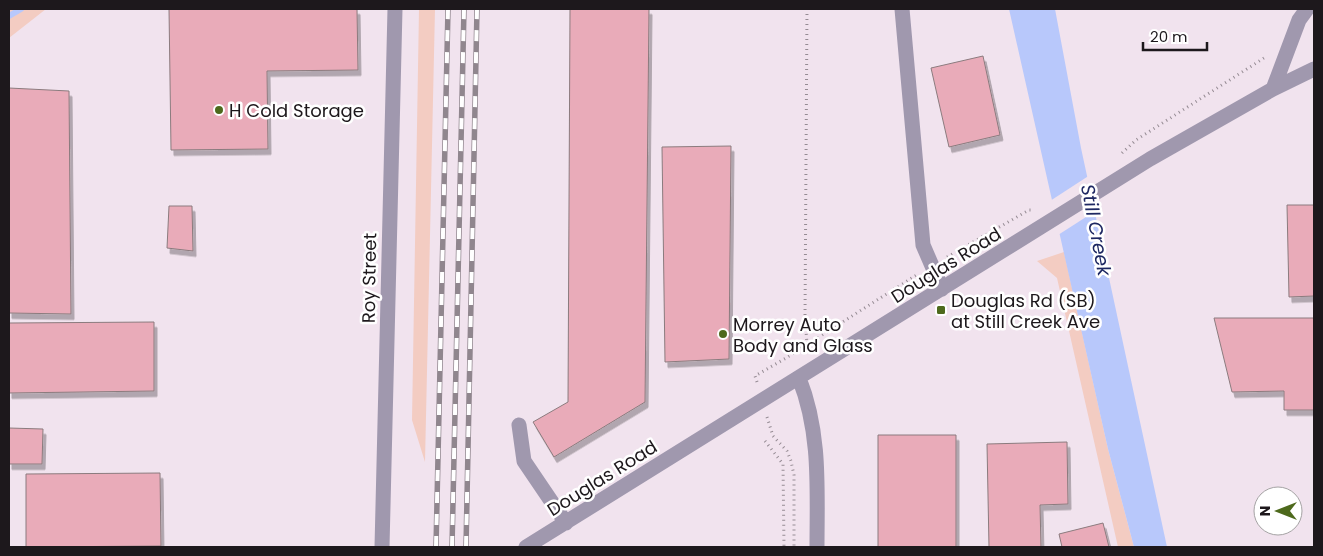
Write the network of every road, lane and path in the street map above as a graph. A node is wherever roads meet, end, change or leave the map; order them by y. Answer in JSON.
{"nodes":[{"id":1,"x":394,"y":9,"type":"edge"},
{"id":2,"x":807,"y":9,"type":"edge"},
{"id":3,"x":902,"y":9,"type":"edge"},
{"id":4,"x":1307,"y":9,"type":"edge"},
{"id":5,"x":1268,"y":52,"type":"dead end"},
{"id":6,"x":1314,"y":69,"type":"edge"},
{"id":7,"x":1273,"y":89,"type":"junction"},
{"id":8,"x":1117,"y":158,"type":"dead end"},
{"id":9,"x":942,"y":289,"type":"junction"},
{"id":10,"x":755,"y":376,"type":"dead end"},
{"id":11,"x":799,"y":378,"type":"junction"},
{"id":12,"x":519,"y":425,"type":"dead end"},
{"id":13,"x":773,"y":436,"type":"dead end"},
{"id":14,"x":766,"y":440,"type":"dead end"},
{"id":15,"x":566,"y":523,"type":"junction"},
{"id":16,"x":382,"y":547,"type":"edge"},
{"id":17,"x":526,"y":547,"type":"edge"},
{"id":18,"x":784,"y":547,"type":"edge"},
{"id":19,"x":794,"y":547,"type":"edge"},
{"id":20,"x":817,"y":547,"type":"edge"}],
"edges":[{"from":1,"to":16,"type":"street","name":"Roy Street"},
{"from":2,"to":10,"type":"path"},
{"from":3,"to":9,"type":"street"},
{"from":4,"to":7,"type":"street"},
{"from":5,"to":8,"type":"path"},
{"from":6,"to":7,"type":"street","name":"Douglas Road"},
{"from":7,"to":9,"type":"street","name":"Douglas Road"},
{"from":9,"to":11,"type":"street","name":"Douglas Road"},
{"from":11,"to":15,"type":"street","name":"Douglas Road"},
{"from":11,"to":20,"type":"street"},
{"from":12,"to":15,"type":"street"},
{"from":13,"to":19,"type":"path"},
{"from":14,"to":18,"type":"path"},
{"from":15,"to":17,"type":"street","name":"Douglas Road"}]}
